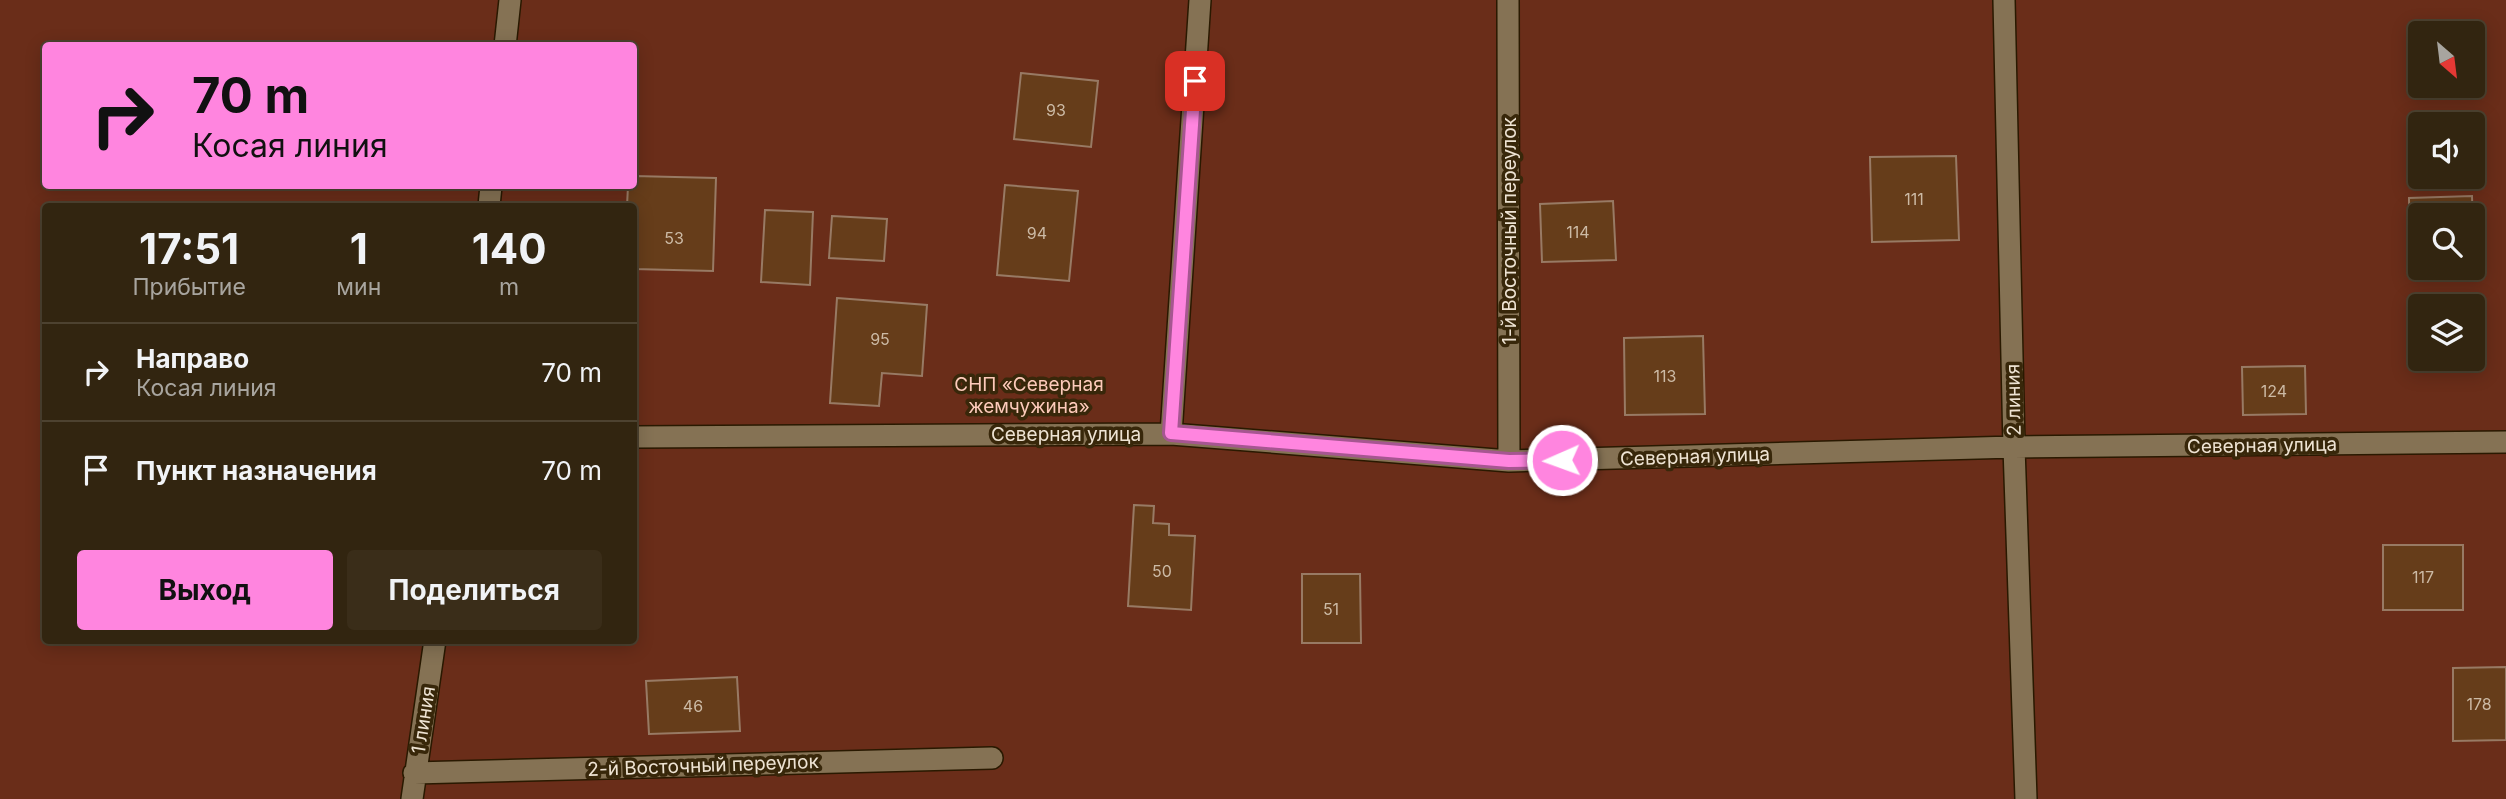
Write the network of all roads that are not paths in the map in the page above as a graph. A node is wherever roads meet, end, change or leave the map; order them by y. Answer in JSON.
{"nodes":[{"id":1,"x":510,"y":0,"type":"edge"},
{"id":2,"x":1200,"y":0,"type":"edge"},
{"id":3,"x":1508,"y":0,"type":"edge"},
{"id":4,"x":2004,"y":0,"type":"edge"},
{"id":5,"x":505,"y":42,"type":"edge"},
{"id":6,"x":1171,"y":433,"type":"junction"},
{"id":7,"x":637,"y":437,"type":"edge"},
{"id":8,"x":2506,"y":442,"type":"edge"},
{"id":9,"x":2014,"y":447,"type":"junction"},
{"id":10,"x":1509,"y":461,"type":"junction"},
{"id":11,"x":434,"y":644,"type":"edge"},
{"id":12,"x":992,"y":758,"type":"dead end"},
{"id":13,"x":414,"y":773,"type":"junction"},
{"id":14,"x":412,"y":799,"type":"edge"},
{"id":15,"x":2026,"y":799,"type":"edge"}],
"edges":[{"from":1,"to":5,"type":"street"},
{"from":2,"to":6,"type":"street"},
{"from":3,"to":10,"type":"street","name":"1-й Восточный переулок"},
{"from":4,"to":9,"type":"street","name":"2 линия"},
{"from":6,"to":7,"type":"street","name":"Северная улица"},
{"from":6,"to":10,"type":"street","name":"Северная улица"},
{"from":8,"to":9,"type":"street","name":"Северная улица"},
{"from":9,"to":10,"type":"street","name":"Северная улица"},
{"from":9,"to":15,"type":"street","name":"2 линия"},
{"from":11,"to":13,"type":"street","name":"1 линия"},
{"from":12,"to":13,"type":"street","name":"2-й Восточный переулок"},
{"from":13,"to":14,"type":"street","name":"1 линия"}]}
